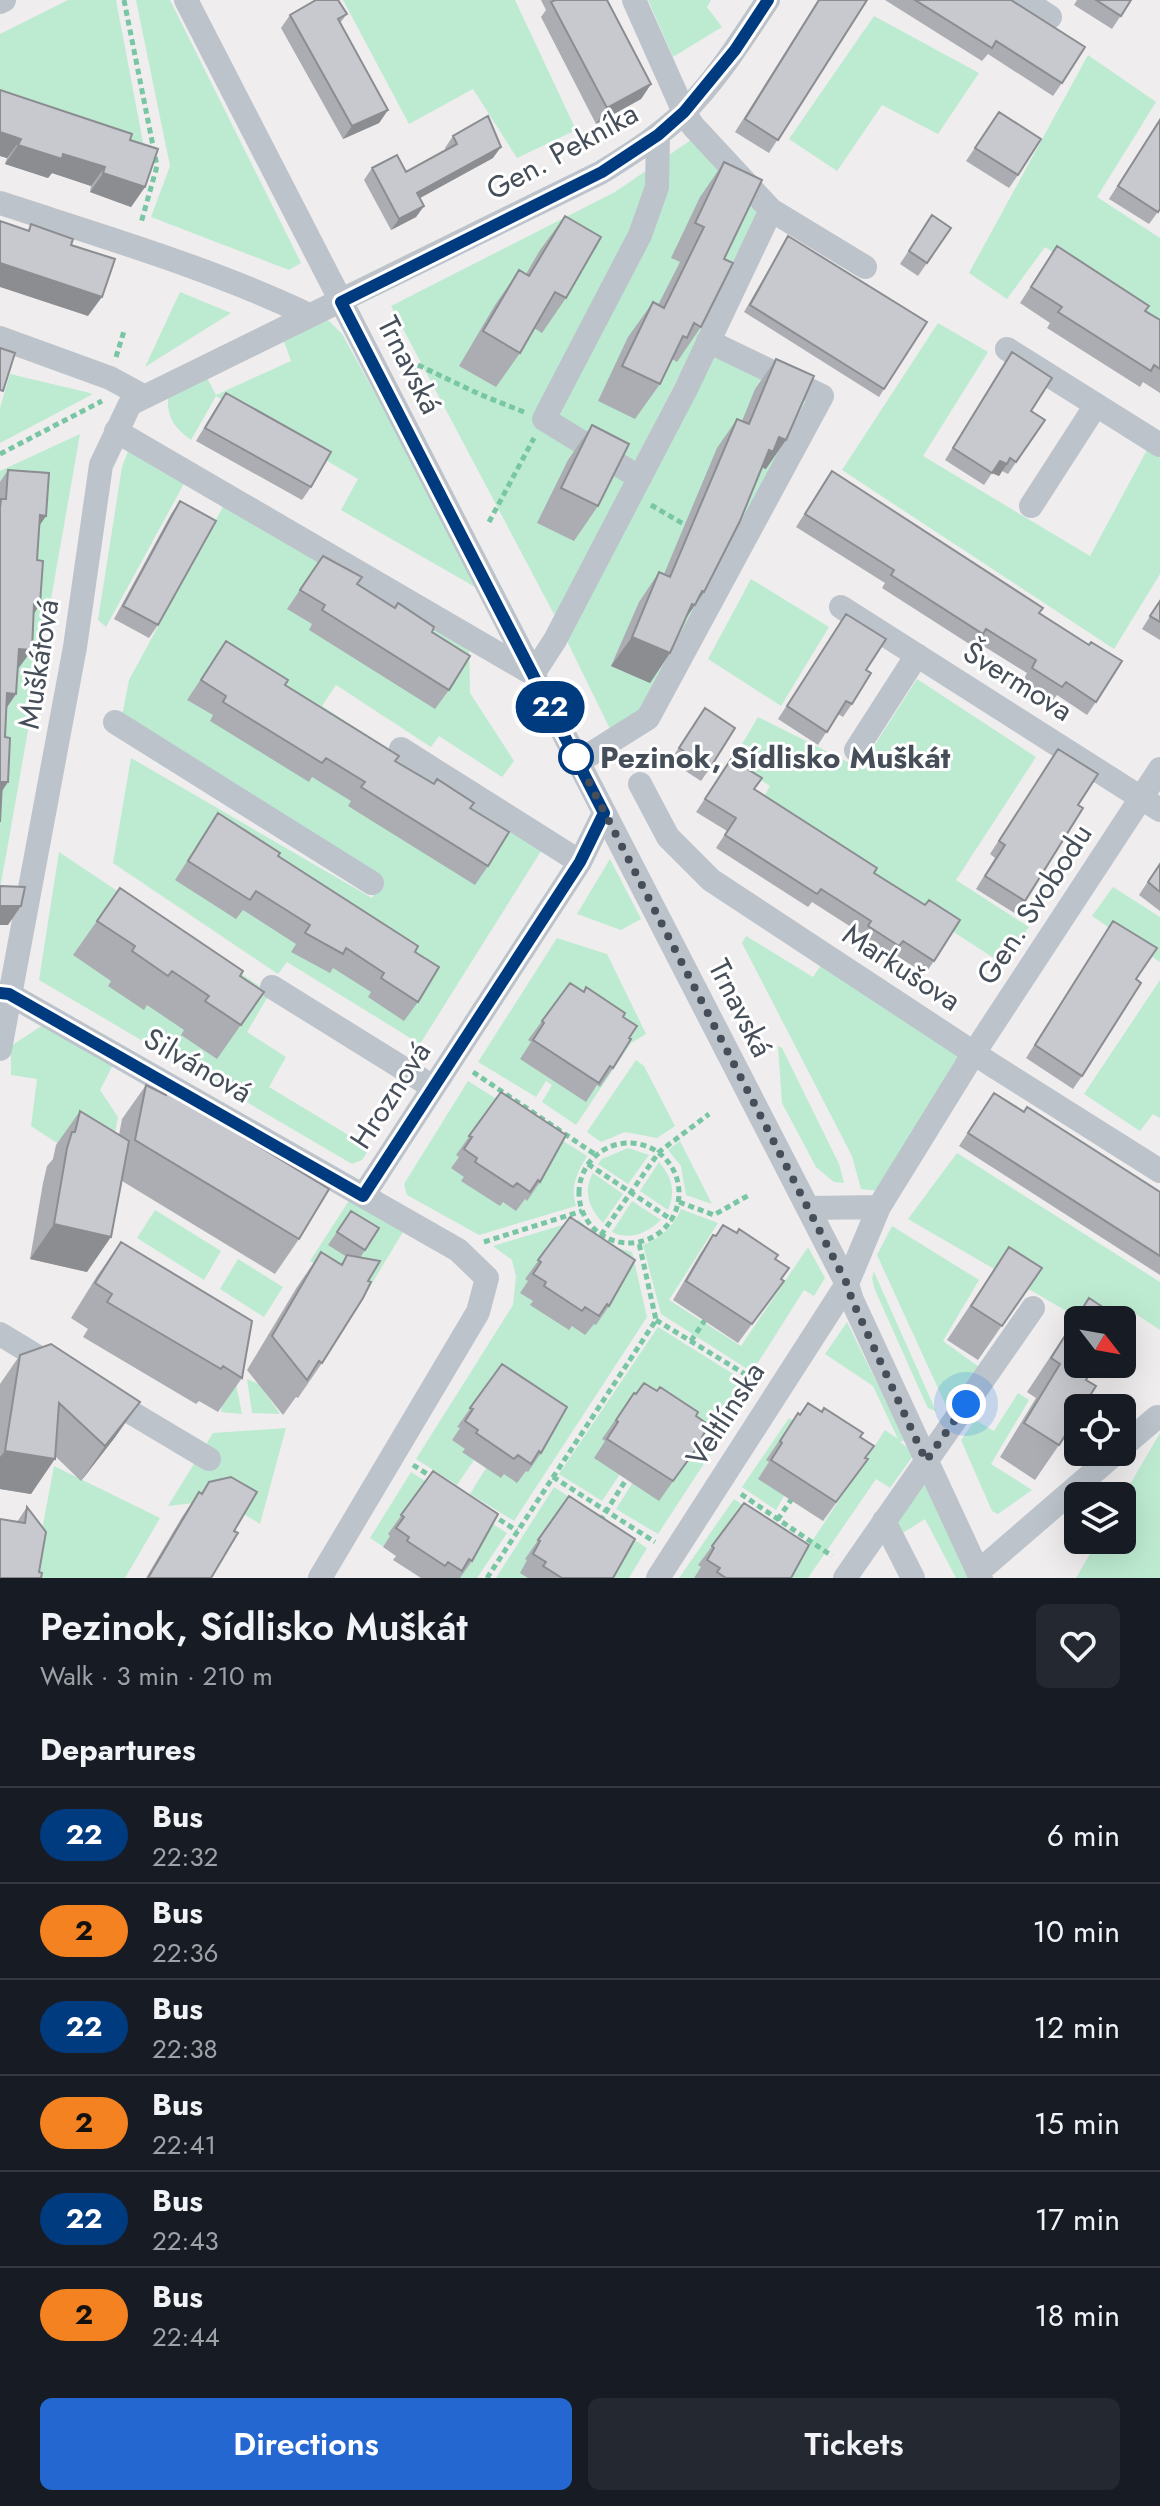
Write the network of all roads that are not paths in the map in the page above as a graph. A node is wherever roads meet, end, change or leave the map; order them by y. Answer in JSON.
{"nodes":[{"id":1,"x":186,"y":0,"type":"edge"},
{"id":2,"x":634,"y":0,"type":"edge"},
{"id":3,"x":768,"y":0,"type":"edge"},
{"id":4,"x":1024,"y":0,"type":"edge"},
{"id":5,"x":1050,"y":17,"type":"dead end"},
{"id":6,"x":684,"y":112,"type":"junction"},
{"id":7,"x":658,"y":135,"type":"junction"},
{"id":8,"x":0,"y":203,"type":"edge"},
{"id":9,"x":771,"y":210,"type":"junction"},
{"id":10,"x":865,"y":267,"type":"dead end"},
{"id":11,"x":341,"y":302,"type":"junction"},
{"id":12,"x":309,"y":315,"type":"junction"},
{"id":13,"x":0,"y":338,"type":"edge"},
{"id":14,"x":708,"y":341,"type":"junction"},
{"id":15,"x":1007,"y":349,"type":"dead end"},
{"id":16,"x":143,"y":396,"type":"junction"},
{"id":17,"x":1096,"y":405,"type":"junction"},
{"id":18,"x":116,"y":431,"type":"junction"},
{"id":19,"x":1160,"y":445,"type":"edge"},
{"id":20,"x":636,"y":486,"type":"junction"},
{"id":21,"x":1031,"y":506,"type":"dead end"},
{"id":22,"x":841,"y":607,"type":"dead end"},
{"id":23,"x":917,"y":655,"type":"junction"},
{"id":24,"x":533,"y":674,"type":"junction"},
{"id":25,"x":115,"y":722,"type":"dead end"},
{"id":26,"x":401,"y":749,"type":"dead end"},
{"id":27,"x":856,"y":750,"type":"dead end"},
{"id":28,"x":578,"y":762,"type":"junction"},
{"id":29,"x":1160,"y":769,"type":"edge"},
{"id":30,"x":640,"y":784,"type":"dead end"},
{"id":31,"x":1150,"y":804,"type":"edge"},
{"id":32,"x":604,"y":813,"type":"junction"},
{"id":33,"x":580,"y":862,"type":"junction"},
{"id":34,"x":372,"y":883,"type":"dead end"},
{"id":35,"x":272,"y":987,"type":"dead end"},
{"id":36,"x":4,"y":993,"type":"edge"},
{"id":37,"x":0,"y":1049,"type":"edge"},
{"id":38,"x":974,"y":1053,"type":"junction"},
{"id":39,"x":433,"y":1087,"type":"junction"},
{"id":40,"x":1160,"y":1171,"type":"edge"},
{"id":41,"x":363,"y":1196,"type":"junction"},
{"id":42,"x":879,"y":1207,"type":"junction"},
{"id":43,"x":808,"y":1208,"type":"junction"},
{"id":44,"x":847,"y":1284,"type":"junction"},
{"id":45,"x":1033,"y":1308,"type":"edge"},
{"id":46,"x":0,"y":1334,"type":"edge"},
{"id":47,"x":1157,"y":1417,"type":"dead end"},
{"id":48,"x":1136,"y":1435,"type":"edge"},
{"id":49,"x":209,"y":1459,"type":"dead end"},
{"id":50,"x":926,"y":1461,"type":"junction"},
{"id":51,"x":1101,"y":1466,"type":"edge"},
{"id":52,"x":884,"y":1521,"type":"junction"},
{"id":53,"x":848,"y":1574,"type":"edge"},
{"id":54,"x":979,"y":1575,"type":"edge"},
{"id":55,"x":320,"y":1578,"type":"edge"},
{"id":56,"x":658,"y":1578,"type":"edge"},
{"id":57,"x":913,"y":1578,"type":"edge"}],
"edges":[{"from":1,"to":11,"type":"street","name":"Trnavská"},
{"from":2,"to":6,"type":"street"},
{"from":3,"to":6,"type":"street","name":"Gen. Pekníka"},
{"from":4,"to":5,"type":"street"},
{"from":6,"to":7,"type":"street","name":"Gen. Pekníka"},
{"from":6,"to":9,"type":"street"},
{"from":7,"to":11,"type":"street","name":"Gen. Pekníka"},
{"from":7,"to":20,"type":"street"},
{"from":8,"to":12,"type":"street"},
{"from":9,"to":10,"type":"street"},
{"from":9,"to":14,"type":"street"},
{"from":11,"to":12,"type":"street","name":"Muškátová"},
{"from":11,"to":24,"type":"street","name":"Trnavská"},
{"from":12,"to":16,"type":"street","name":"Muškátová"},
{"from":13,"to":16,"type":"street"},
{"from":14,"to":20,"type":"street"},
{"from":14,"to":28,"type":"street"},
{"from":15,"to":17,"type":"street"},
{"from":16,"to":18,"type":"street","name":"Muškátová"},
{"from":17,"to":19,"type":"street"},
{"from":17,"to":21,"type":"street"},
{"from":18,"to":24,"type":"street"},
{"from":18,"to":36,"type":"street","name":"Muškátová"},
{"from":20,"to":24,"type":"street"},
{"from":22,"to":23,"type":"street","name":"Švermova"},
{"from":23,"to":27,"type":"street"},
{"from":23,"to":31,"type":"street","name":"Švermova"},
{"from":24,"to":28,"type":"street","name":"Trnavská"},
{"from":25,"to":34,"type":"street"},
{"from":26,"to":33,"type":"street"},
{"from":28,"to":32,"type":"street","name":"Trnavská"},
{"from":29,"to":31,"type":"street","name":"Gen. Svobodu"},
{"from":30,"to":38,"type":"street","name":"Markušova"},
{"from":31,"to":38,"type":"street","name":"Gen. Svobodu"},
{"from":32,"to":33,"type":"street","name":"Hroznová"},
{"from":32,"to":43,"type":"street","name":"Trnavská"},
{"from":33,"to":39,"type":"street","name":"Hroznová"},
{"from":35,"to":39,"type":"street"},
{"from":36,"to":37,"type":"street","name":"Muškátová"},
{"from":36,"to":41,"type":"street","name":"Silvánová"},
{"from":38,"to":40,"type":"street","name":"Markušova"},
{"from":38,"to":42,"type":"street","name":"Gen. Svobodu"},
{"from":39,"to":41,"type":"street","name":"Hroznová"},
{"from":41,"to":55,"type":"street","name":"Hroznová"},
{"from":42,"to":43,"type":"street"},
{"from":42,"to":44,"type":"street","name":"Gen. Svobodu"},
{"from":43,"to":44,"type":"street","name":"Trnavská"},
{"from":44,"to":50,"type":"street","name":"Trnavská"},
{"from":44,"to":56,"type":"street","name":"Veltlínska"},
{"from":45,"to":50,"type":"street"},
{"from":46,"to":49,"type":"street"},
{"from":47,"to":48,"type":"street"},
{"from":50,"to":52,"type":"street"},
{"from":50,"to":54,"type":"street","name":"Trnavská"},
{"from":51,"to":54,"type":"street"},
{"from":52,"to":53,"type":"street"},
{"from":52,"to":57,"type":"street"}]}
